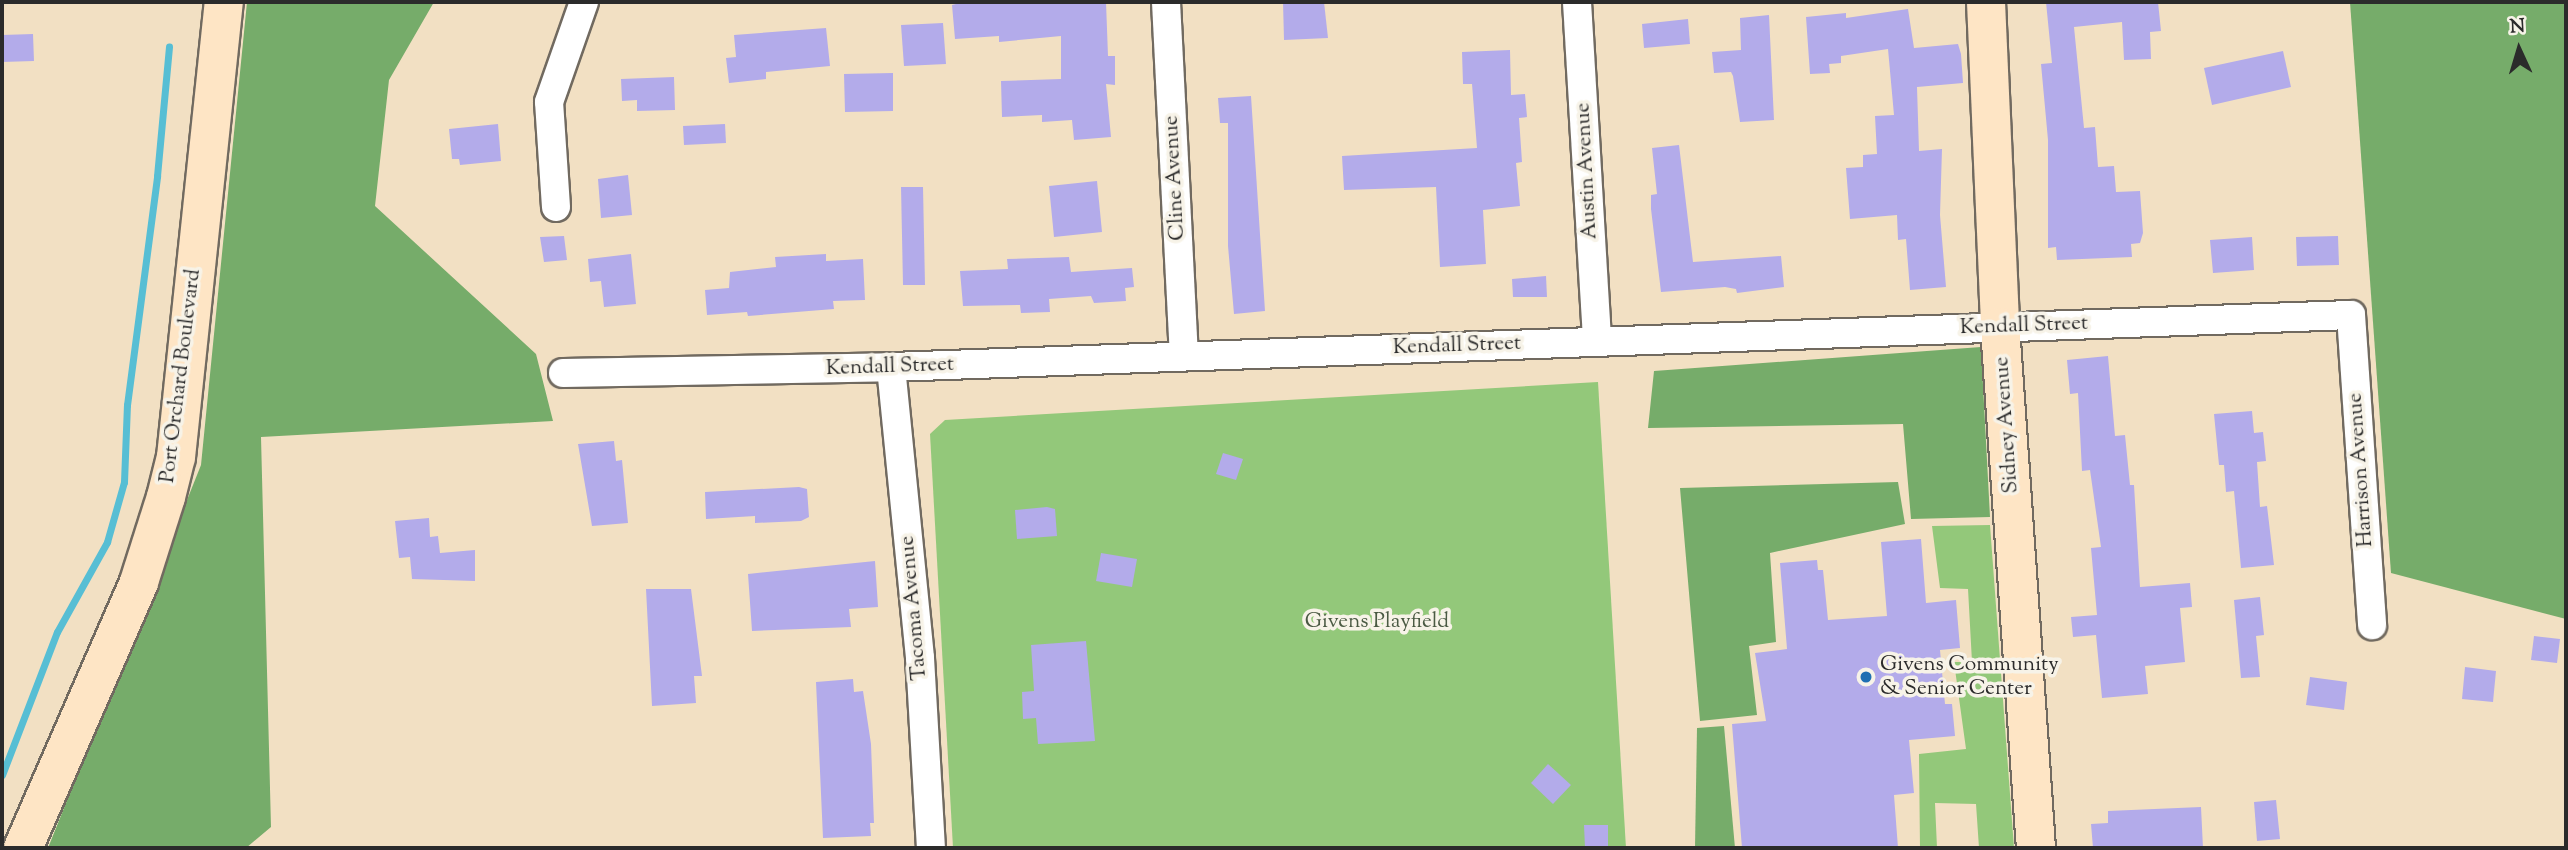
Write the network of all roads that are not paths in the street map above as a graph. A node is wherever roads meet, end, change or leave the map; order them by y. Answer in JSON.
{"nodes":[{"id":1,"x":224,"y":2,"type":"edge"},
{"id":2,"x":584,"y":2,"type":"edge"},
{"id":3,"x":1166,"y":2,"type":"edge"},
{"id":4,"x":1577,"y":2,"type":"edge"},
{"id":5,"x":1986,"y":2,"type":"edge"},
{"id":6,"x":556,"y":207,"type":"dead end"},
{"id":7,"x":2351,"y":314,"type":"joint"},
{"id":8,"x":2000,"y":327,"type":"junction"},
{"id":9,"x":1598,"y":341,"type":"junction"},
{"id":10,"x":1184,"y":355,"type":"junction"},
{"id":11,"x":891,"y":368,"type":"junction"},
{"id":12,"x":563,"y":373,"type":"dead end"},
{"id":13,"x":2372,"y":625,"type":"dead end"},
{"id":14,"x":23,"y":848,"type":"edge"},
{"id":15,"x":931,"y":848,"type":"edge"},
{"id":16,"x":2036,"y":848,"type":"edge"}],
"edges":[{"from":1,"to":14,"type":"main road","name":"Port Orchard Boulevard"},
{"from":2,"to":6,"type":"street"},
{"from":3,"to":10,"type":"street","name":"Cline Avenue"},
{"from":4,"to":9,"type":"street","name":"Austin Avenue"},
{"from":5,"to":8,"type":"main road","name":"Sidney Avenue"},
{"from":7,"to":8,"type":"street","name":"Kendall Street"},
{"from":7,"to":13,"type":"street","name":"Harrison Avenue"},
{"from":8,"to":9,"type":"street","name":"Kendall Street"},
{"from":8,"to":16,"type":"main road","name":"Sidney Avenue"},
{"from":9,"to":10,"type":"street","name":"Kendall Street"},
{"from":10,"to":11,"type":"street","name":"Kendall Street"},
{"from":11,"to":12,"type":"street","name":"Kendall Street"},
{"from":11,"to":15,"type":"street","name":"Tacoma Avenue"}]}
